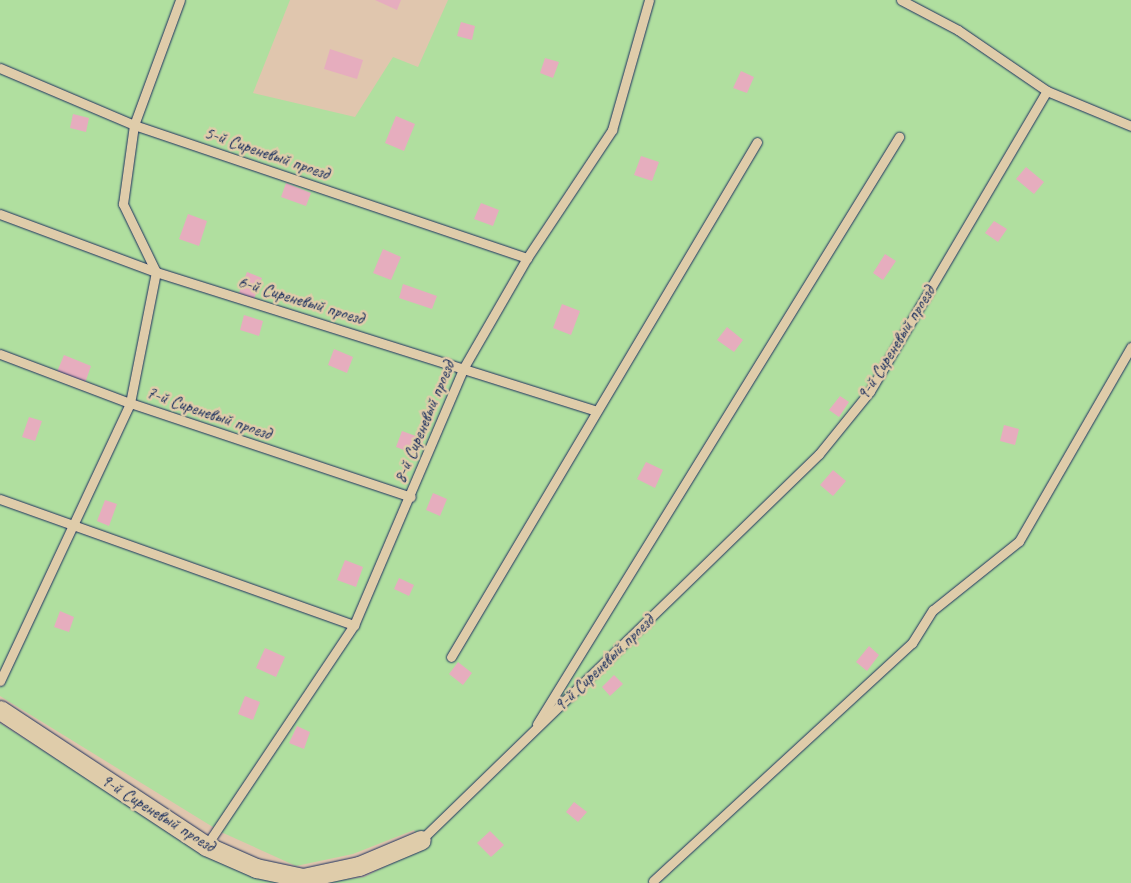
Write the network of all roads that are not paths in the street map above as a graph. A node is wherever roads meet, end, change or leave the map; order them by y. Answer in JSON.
{"nodes":[{"id":1,"x":180,"y":0,"type":"edge"},
{"id":2,"x":649,"y":0,"type":"edge"},
{"id":3,"x":901,"y":0,"type":"edge"},
{"id":4,"x":0,"y":68,"type":"edge"},
{"id":5,"x":1047,"y":92,"type":"junction"},
{"id":6,"x":134,"y":125,"type":"junction"},
{"id":7,"x":1131,"y":126,"type":"edge"},
{"id":8,"x":899,"y":137,"type":"dead end"},
{"id":9,"x":757,"y":142,"type":"dead end"},
{"id":10,"x":0,"y":214,"type":"edge"},
{"id":11,"x":527,"y":258,"type":"junction"},
{"id":12,"x":156,"y":272,"type":"junction"},
{"id":13,"x":1131,"y":347,"type":"edge"},
{"id":14,"x":0,"y":354,"type":"edge"},
{"id":15,"x":464,"y":367,"type":"junction"},
{"id":16,"x":130,"y":403,"type":"junction"},
{"id":17,"x":594,"y":410,"type":"junction"},
{"id":18,"x":411,"y":498,"type":"junction"},
{"id":19,"x":0,"y":499,"type":"edge"},
{"id":20,"x":74,"y":525,"type":"junction"},
{"id":21,"x":354,"y":625,"type":"junction"},
{"id":22,"x":451,"y":658,"type":"dead end"},
{"id":23,"x":0,"y":681,"type":"edge"},
{"id":24,"x":0,"y":710,"type":"edge"},
{"id":25,"x":529,"y":737,"type":"junction"},
{"id":26,"x":421,"y":840,"type":"joint"},
{"id":27,"x":206,"y":846,"type":"junction"},
{"id":28,"x":653,"y":882,"type":"dead end"}],
"edges":[{"from":1,"to":6,"type":"lane"},
{"from":2,"to":11,"type":"lane","name":"8-й Сиреневый проезд"},
{"from":3,"to":5,"type":"lane"},
{"from":4,"to":6,"type":"lane","name":"5-й Сиреневый проезд"},
{"from":5,"to":7,"type":"lane"},
{"from":5,"to":25,"type":"lane","name":"9-й Сиреневый проезд"},
{"from":6,"to":11,"type":"lane","name":"5-й Сиреневый проезд"},
{"from":6,"to":12,"type":"lane"},
{"from":8,"to":25,"type":"lane"},
{"from":9,"to":17,"type":"lane"},
{"from":10,"to":12,"type":"lane","name":"6-й Сиреневый проезд"},
{"from":11,"to":15,"type":"lane","name":"8-й Сиреневый проезд"},
{"from":12,"to":15,"type":"lane","name":"6-й Сиреневый проезд"},
{"from":12,"to":16,"type":"lane"},
{"from":13,"to":28,"type":"lane"},
{"from":14,"to":16,"type":"lane","name":"7-й Сиреневый проезд"},
{"from":15,"to":17,"type":"lane","name":"6-й Сиреневый проезд"},
{"from":15,"to":18,"type":"lane","name":"8-й Сиреневый проезд"},
{"from":16,"to":18,"type":"lane","name":"7-й Сиреневый проезд"},
{"from":16,"to":20,"type":"lane"},
{"from":17,"to":22,"type":"lane"},
{"from":18,"to":21,"type":"lane","name":"8-й Сиреневый проезд"},
{"from":19,"to":20,"type":"lane"},
{"from":20,"to":21,"type":"lane"},
{"from":20,"to":23,"type":"lane"},
{"from":21,"to":27,"type":"lane","name":"8-й Сиреневый проезд"},
{"from":24,"to":27,"type":"street","name":"9-й Сиреневый проезд"},
{"from":25,"to":26,"type":"lane","name":"9-й Сиреневый проезд"},
{"from":26,"to":27,"type":"street","name":"9-й Сиреневый проезд"}]}
